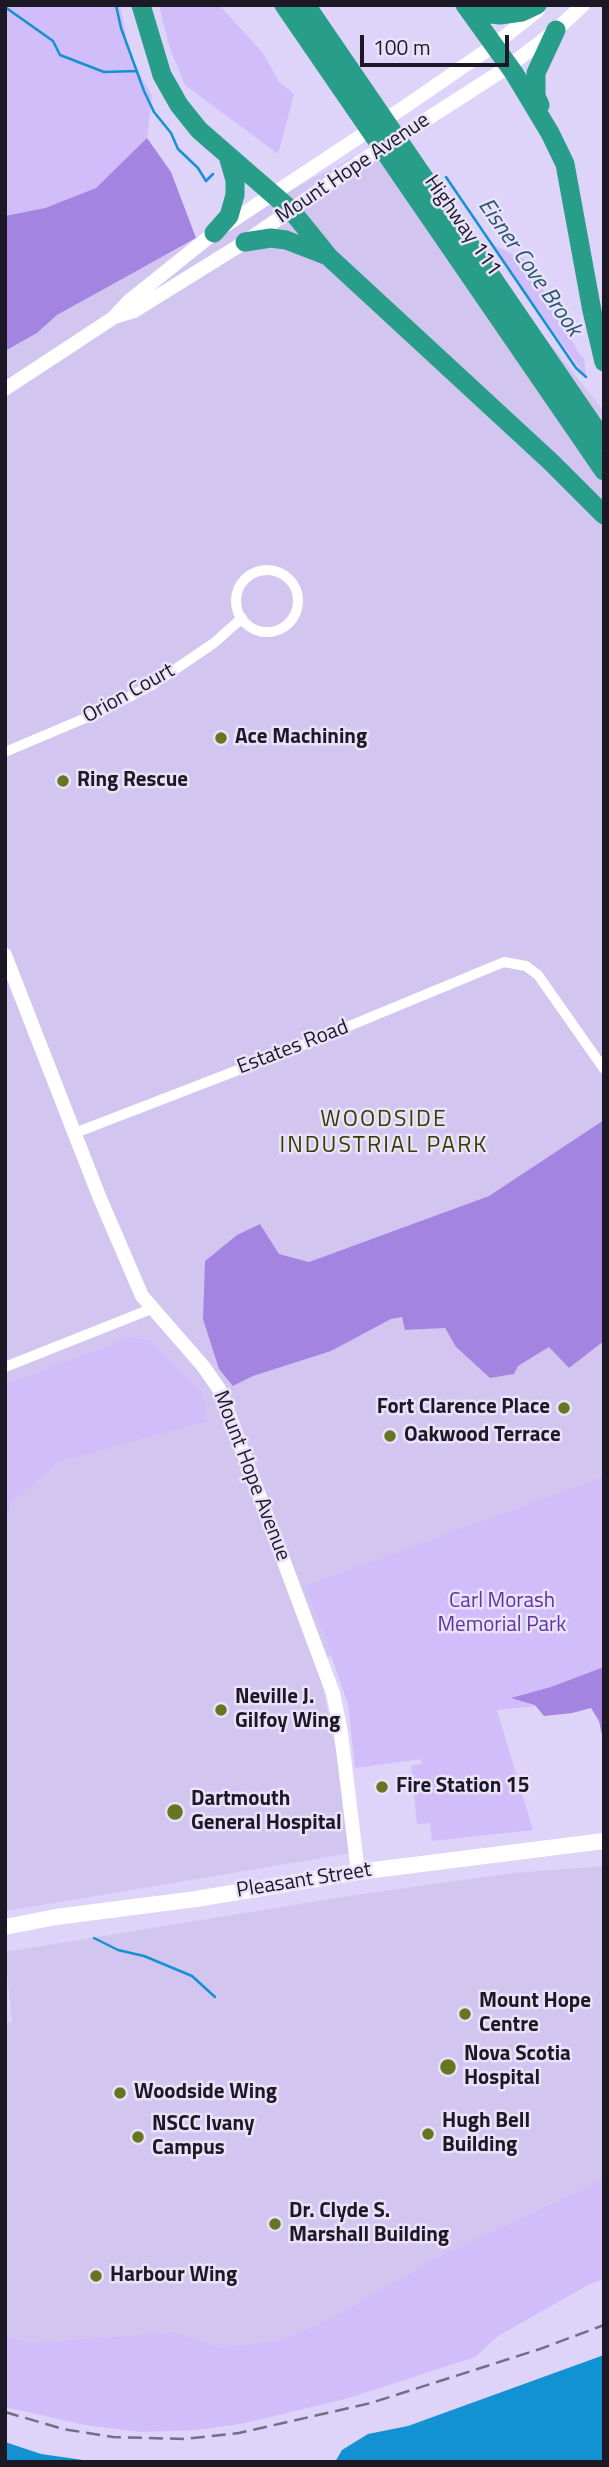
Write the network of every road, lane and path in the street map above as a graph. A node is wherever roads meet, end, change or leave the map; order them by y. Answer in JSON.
{"nodes":[{"id":1,"x":141,"y":5,"type":"edge"},
{"id":2,"x":284,"y":5,"type":"edge"},
{"id":3,"x":306,"y":5,"type":"edge"},
{"id":4,"x":465,"y":5,"type":"edge"},
{"id":5,"x":474,"y":5,"type":"edge"},
{"id":6,"x":537,"y":5,"type":"edge"},
{"id":7,"x":545,"y":5,"type":"edge"},
{"id":8,"x":583,"y":5,"type":"edge"},
{"id":9,"x":556,"y":30,"type":"junction"},
{"id":10,"x":493,"y":46,"type":"junction"},
{"id":11,"x":508,"y":67,"type":"junction"},
{"id":12,"x":550,"y":133,"type":"junction"},
{"id":13,"x":227,"y":155,"type":"junction"},
{"id":14,"x":272,"y":193,"type":"junction"},
{"id":15,"x":291,"y":211,"type":"junction"},
{"id":16,"x":214,"y":233,"type":"junction"},
{"id":17,"x":245,"y":242,"type":"junction"},
{"id":18,"x":329,"y":257,"type":"junction"},
{"id":19,"x":113,"y":318,"type":"junction"},
{"id":20,"x":604,"y":362,"type":"edge"},
{"id":21,"x":5,"y":389,"type":"edge"},
{"id":22,"x":604,"y":441,"type":"edge"},
{"id":23,"x":604,"y":471,"type":"edge"},
{"id":24,"x":604,"y":515,"type":"edge"},
{"id":25,"x":242,"y":618,"type":"junction"},
{"id":26,"x":5,"y":752,"type":"edge"},
{"id":27,"x":5,"y":955,"type":"edge"},
{"id":28,"x":604,"y":1069,"type":"edge"},
{"id":29,"x":75,"y":1133,"type":"junction"},
{"id":30,"x":151,"y":1309,"type":"junction"},
{"id":31,"x":5,"y":1367,"type":"edge"},
{"id":32,"x":604,"y":1841,"type":"edge"},
{"id":33,"x":358,"y":1872,"type":"junction"},
{"id":34,"x":5,"y":1927,"type":"edge"}],
"edges":[{"from":1,"to":13,"type":"highway"},
{"from":2,"to":23,"type":"highway","name":"Highway 111"},
{"from":3,"to":22,"type":"highway","name":"Highway 111"},
{"from":4,"to":10,"type":"highway"},
{"from":5,"to":6,"type":"highway"},
{"from":7,"to":10,"type":"street","name":"Mount Hope Avenue"},
{"from":8,"to":9,"type":"street","name":"Mount Hope Avenue"},
{"from":9,"to":11,"type":"street","name":"Mount Hope Avenue"},
{"from":9,"to":12,"type":"highway"},
{"from":10,"to":11,"type":"highway"},
{"from":10,"to":14,"type":"street","name":"Mount Hope Avenue"},
{"from":11,"to":12,"type":"highway"},
{"from":11,"to":15,"type":"street","name":"Mount Hope Avenue"},
{"from":12,"to":20,"type":"highway"},
{"from":13,"to":14,"type":"highway"},
{"from":13,"to":16,"type":"highway"},
{"from":14,"to":15,"type":"highway"},
{"from":14,"to":16,"type":"street","name":"Mount Hope Avenue"},
{"from":15,"to":17,"type":"street","name":"Mount Hope Avenue"},
{"from":15,"to":18,"type":"highway"},
{"from":16,"to":19,"type":"street","name":"Mount Hope Avenue"},
{"from":17,"to":18,"type":"highway"},
{"from":17,"to":19,"type":"street","name":"Mount Hope Avenue"},
{"from":18,"to":24,"type":"highway"},
{"from":19,"to":21,"type":"street","name":"Mount Hope Avenue"},
{"from":25,"to":25,"type":"street"},
{"from":25,"to":26,"type":"street","name":"Orion Court"},
{"from":27,"to":29,"type":"street","name":"Mount Hope Avenue"},
{"from":28,"to":29,"type":"street","name":"Estates Road"},
{"from":29,"to":30,"type":"street","name":"Mount Hope Avenue"},
{"from":30,"to":31,"type":"street"},
{"from":30,"to":33,"type":"street","name":"Mount Hope Avenue"},
{"from":32,"to":33,"type":"main road","name":"Pleasant Street"},
{"from":33,"to":34,"type":"main road","name":"Pleasant Street"}]}
